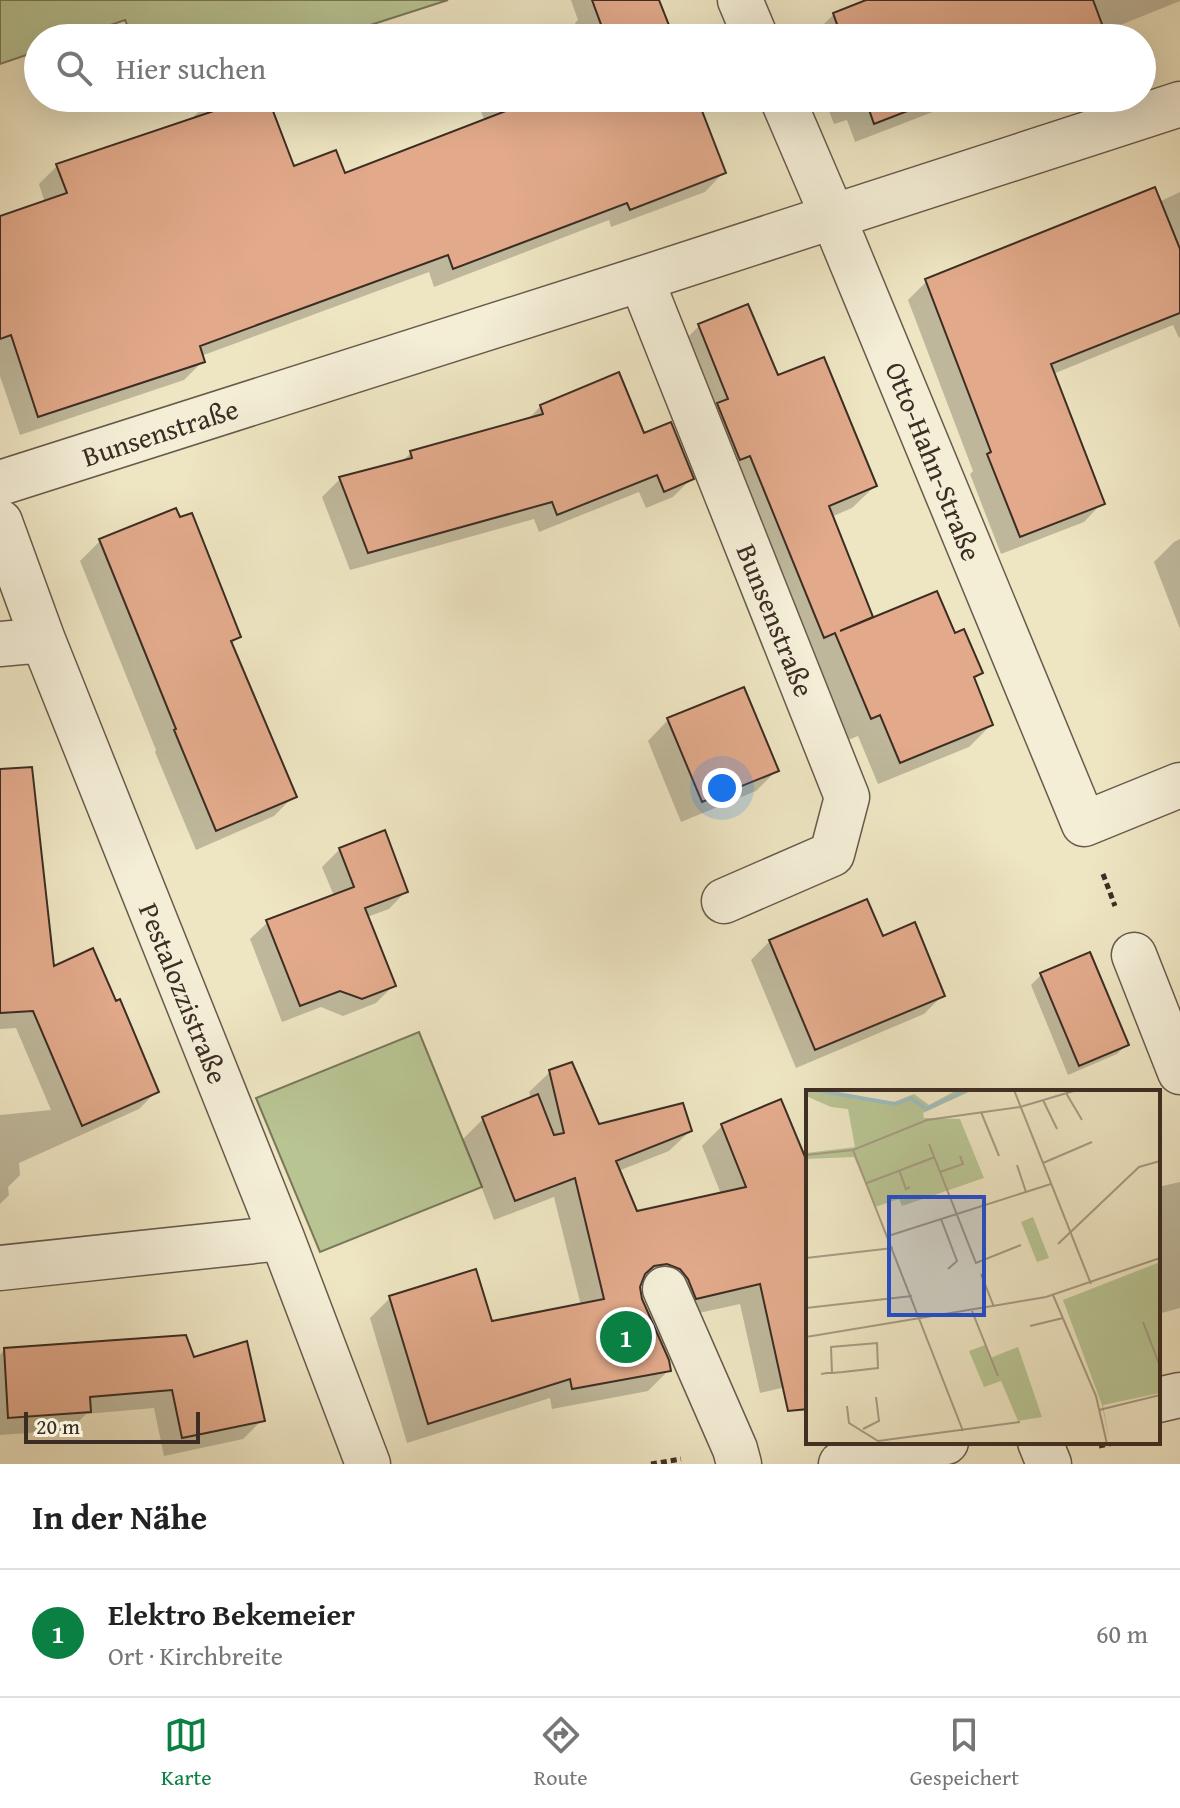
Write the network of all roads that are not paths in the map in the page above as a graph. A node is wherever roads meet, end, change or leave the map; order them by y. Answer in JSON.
{"nodes":[{"id":1,"x":740,"y":0,"type":"edge"},
{"id":2,"x":750,"y":24,"type":"edge"},
{"id":3,"x":1180,"y":104,"type":"edge"},
{"id":4,"x":788,"y":112,"type":"edge"},
{"id":5,"x":1155,"y":112,"type":"edge"},
{"id":6,"x":1156,"y":112,"type":"edge"},
{"id":7,"x":833,"y":217,"type":"junction"},
{"id":8,"x":641,"y":279,"type":"junction"},
{"id":9,"x":0,"y":483,"type":"edge"},
{"id":10,"x":0,"y":522,"type":"edge"},
{"id":11,"x":43,"y":640,"type":"junction"},
{"id":12,"x":0,"y":644,"type":"edge"},
{"id":13,"x":1180,"y":785,"type":"edge"},
{"id":14,"x":724,"y":901,"type":"dead end"},
{"id":15,"x":1134,"y":955,"type":"road end"},
{"id":16,"x":1180,"y":1072,"type":"edge"},
{"id":17,"x":282,"y":1238,"type":"junction"},
{"id":18,"x":0,"y":1268,"type":"edge"},
{"id":19,"x":665,"y":1289,"type":"dead end"},
{"id":20,"x":1180,"y":1395,"type":"edge"},
{"id":21,"x":1160,"y":1400,"type":"edge"},
{"id":22,"x":936,"y":1444,"type":"edge"},
{"id":23,"x":1041,"y":1444,"type":"edge"},
{"id":24,"x":368,"y":1464,"type":"edge"},
{"id":25,"x":739,"y":1464,"type":"edge"},
{"id":26,"x":841,"y":1464,"type":"edge"},
{"id":27,"x":1049,"y":1464,"type":"edge"}],
"edges":[{"from":1,"to":2,"type":"street"},
{"from":3,"to":6,"type":"street","name":"Bunsenstraße"},
{"from":4,"to":7,"type":"street","name":"Otto-Hahn-Straße"},
{"from":5,"to":7,"type":"street","name":"Bunsenstraße"},
{"from":7,"to":8,"type":"street","name":"Bunsenstraße"},
{"from":7,"to":13,"type":"street","name":"Otto-Hahn-Straße"},
{"from":8,"to":9,"type":"street","name":"Bunsenstraße"},
{"from":8,"to":14,"type":"street","name":"Bunsenstraße"},
{"from":10,"to":11,"type":"street","name":"Pestalozzistraße"},
{"from":11,"to":12,"type":"street"},
{"from":11,"to":17,"type":"street","name":"Pestalozzistraße"},
{"from":15,"to":16,"type":"street"},
{"from":17,"to":18,"type":"street"},
{"from":17,"to":24,"type":"street","name":"Pestalozzistraße"},
{"from":19,"to":25,"type":"street"},
{"from":20,"to":21,"type":"street"},
{"from":22,"to":26,"type":"street"},
{"from":23,"to":27,"type":"street"}]}
